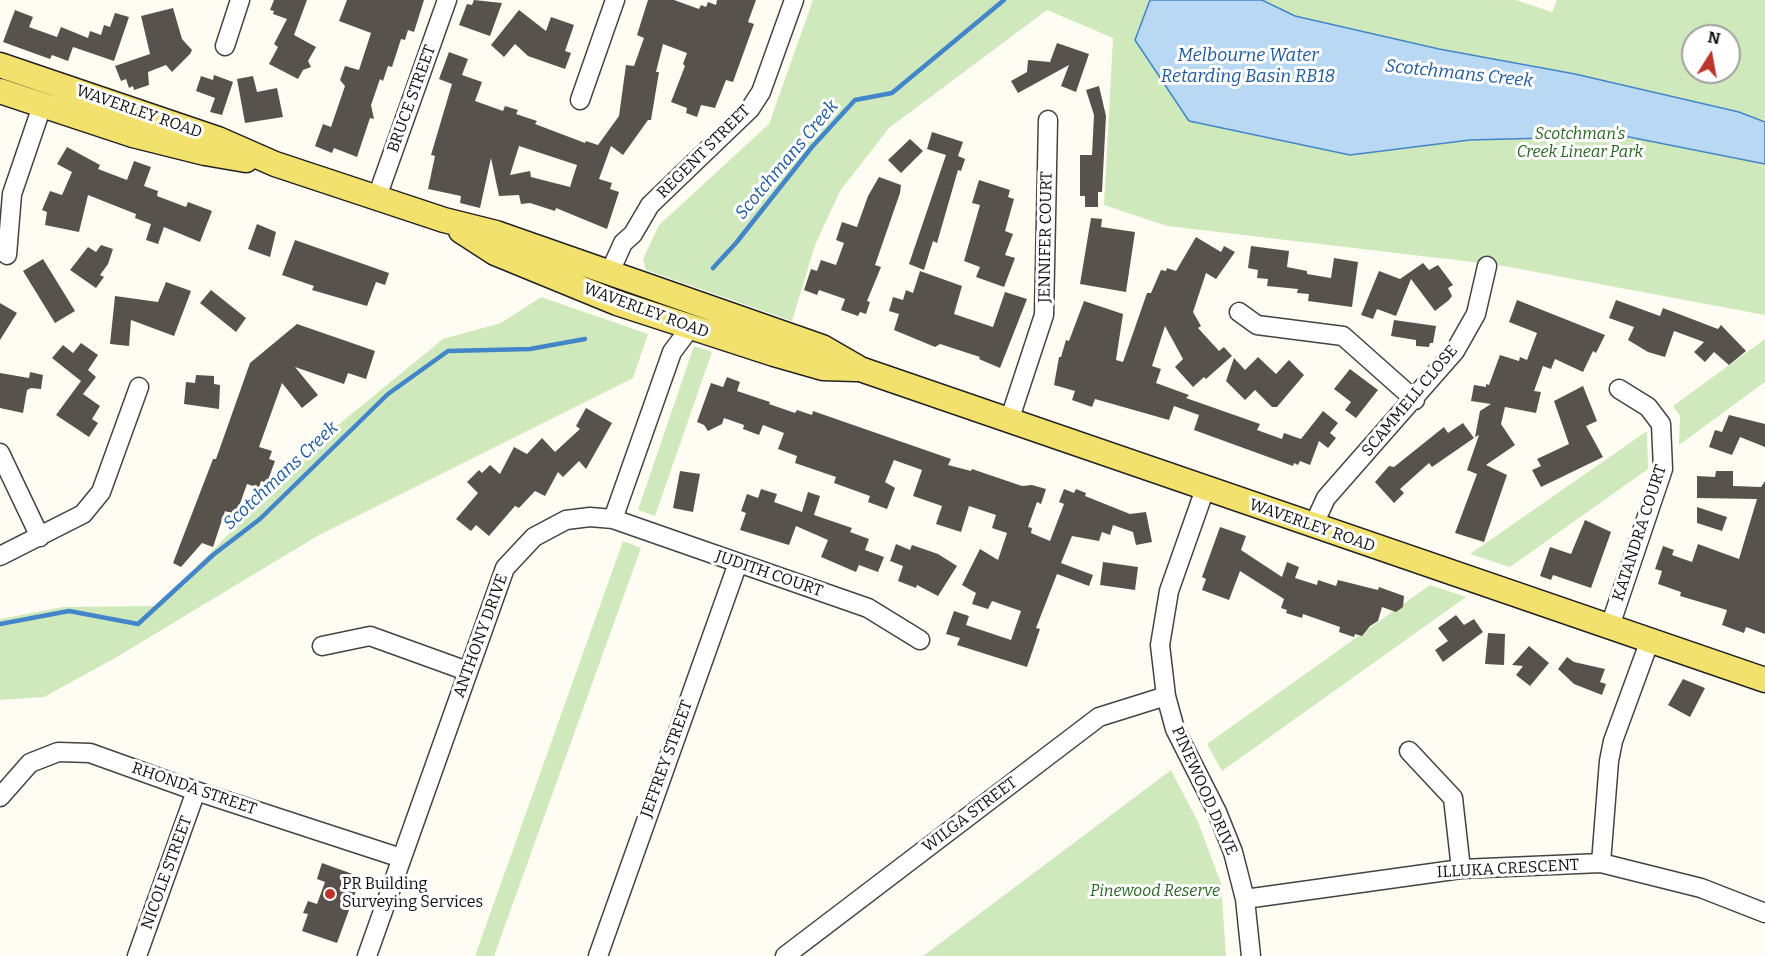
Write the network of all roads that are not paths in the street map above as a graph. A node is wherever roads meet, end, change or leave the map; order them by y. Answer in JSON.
{"nodes":[{"id":1,"x":240,"y":0,"type":"edge"},
{"id":2,"x":447,"y":0,"type":"edge"},
{"id":3,"x":794,"y":0,"type":"edge"},
{"id":4,"x":609,"y":2,"type":"edge"},
{"id":5,"x":225,"y":46,"type":"dead end"},
{"id":6,"x":0,"y":65,"type":"edge"},
{"id":7,"x":50,"y":82,"type":"junction"},
{"id":8,"x":0,"y":91,"type":"edge"},
{"id":9,"x":580,"y":100,"type":"dead end"},
{"id":10,"x":42,"y":106,"type":"junction"},
{"id":11,"x":1048,"y":120,"type":"dead end"},
{"id":12,"x":275,"y":164,"type":"junction"},
{"id":13,"x":377,"y":197,"type":"junction"},
{"id":14,"x":444,"y":220,"type":"junction"},
{"id":15,"x":7,"y":255,"type":"dead end"},
{"id":16,"x":1487,"y":266,"type":"dead end"},
{"id":17,"x":616,"y":277,"type":"junction"},
{"id":18,"x":611,"y":301,"type":"junction"},
{"id":19,"x":1239,"y":312,"type":"dead end"},
{"id":20,"x":680,"y":325,"type":"junction"},
{"id":21,"x":860,"y":369,"type":"junction"},
{"id":22,"x":139,"y":387,"type":"dead end"},
{"id":23,"x":1619,"y":389,"type":"dead end"},
{"id":24,"x":1415,"y":400,"type":"junction"},
{"id":25,"x":1008,"y":421,"type":"junction"},
{"id":26,"x":0,"y":453,"type":"edge"},
{"id":27,"x":1205,"y":489,"type":"junction"},
{"id":28,"x":613,"y":519,"type":"junction"},
{"id":29,"x":1313,"y":526,"type":"junction"},
{"id":30,"x":40,"y":537,"type":"junction"},
{"id":31,"x":0,"y":556,"type":"edge"},
{"id":32,"x":738,"y":562,"type":"junction"},
{"id":33,"x":1610,"y":626,"type":"junction"},
{"id":34,"x":920,"y":640,"type":"dead end"},
{"id":35,"x":1650,"y":640,"type":"junction"},
{"id":36,"x":322,"y":645,"type":"dead end"},
{"id":37,"x":467,"y":671,"type":"junction"},
{"id":38,"x":1765,"y":680,"type":"edge"},
{"id":39,"x":1166,"y":696,"type":"junction"},
{"id":40,"x":1409,"y":751,"type":"dead end"},
{"id":41,"x":196,"y":791,"type":"junction"},
{"id":42,"x":0,"y":797,"type":"edge"},
{"id":43,"x":401,"y":858,"type":"junction"},
{"id":44,"x":1601,"y":863,"type":"junction"},
{"id":45,"x":1461,"y":869,"type":"junction"},
{"id":46,"x":1245,"y":899,"type":"junction"},
{"id":47,"x":1765,"y":913,"type":"edge"},
{"id":48,"x":137,"y":956,"type":"edge"},
{"id":49,"x":367,"y":956,"type":"edge"},
{"id":50,"x":598,"y":956,"type":"edge"},
{"id":51,"x":785,"y":956,"type":"edge"},
{"id":52,"x":1251,"y":956,"type":"edge"}],
"edges":[{"from":1,"to":5,"type":"street"},
{"from":2,"to":13,"type":"street","name":"BRUCE STREET"},
{"from":3,"to":17,"type":"street","name":"REGENT STREET"},
{"from":4,"to":9,"type":"street"},
{"from":6,"to":7,"type":"main road","name":"WAVERLEY ROAD"},
{"from":7,"to":10,"type":"main road"},
{"from":7,"to":12,"type":"main road","name":"WAVERLEY ROAD"},
{"from":8,"to":10,"type":"main road","name":"WAVERLEY ROAD"},
{"from":10,"to":12,"type":"main road","name":"WAVERLEY ROAD"},
{"from":10,"to":15,"type":"street"},
{"from":11,"to":25,"type":"street","name":"JENNIFER COURT"},
{"from":12,"to":13,"type":"main road","name":"WAVERLEY ROAD"},
{"from":13,"to":14,"type":"main road","name":"WAVERLEY ROAD"},
{"from":14,"to":17,"type":"main road","name":"WAVERLEY ROAD"},
{"from":14,"to":18,"type":"main road","name":"WAVERLEY ROAD"},
{"from":16,"to":24,"type":"street","name":"SCAMMELL CLOSE"},
{"from":17,"to":18,"type":"main road"},
{"from":17,"to":21,"type":"main road","name":"WAVERLEY ROAD"},
{"from":18,"to":20,"type":"main road","name":"WAVERLEY ROAD"},
{"from":19,"to":24,"type":"street"},
{"from":20,"to":21,"type":"main road","name":"WAVERLEY ROAD"},
{"from":20,"to":28,"type":"street"},
{"from":21,"to":25,"type":"main road","name":"WAVERLEY ROAD"},
{"from":22,"to":30,"type":"street"},
{"from":23,"to":33,"type":"street","name":"KATANDRA COURT"},
{"from":24,"to":29,"type":"street","name":"SCAMMELL CLOSE"},
{"from":25,"to":27,"type":"main road","name":"WAVERLEY ROAD"},
{"from":26,"to":30,"type":"street"},
{"from":27,"to":29,"type":"main road","name":"WAVERLEY ROAD"},
{"from":27,"to":39,"type":"street","name":"PINEWOOD DRIVE"},
{"from":28,"to":32,"type":"street","name":"JUDITH COURT"},
{"from":28,"to":37,"type":"street","name":"ANTHONY DRIVE"},
{"from":29,"to":33,"type":"main road","name":"WAVERLEY ROAD"},
{"from":30,"to":31,"type":"street"},
{"from":32,"to":34,"type":"street","name":"JUDITH COURT"},
{"from":32,"to":50,"type":"street","name":"JEFFREY STREET"},
{"from":33,"to":35,"type":"main road","name":"WAVERLEY ROAD"},
{"from":35,"to":38,"type":"main road","name":"WAVERLEY ROAD"},
{"from":35,"to":44,"type":"street"},
{"from":36,"to":37,"type":"street"},
{"from":37,"to":43,"type":"street","name":"ANTHONY DRIVE"},
{"from":39,"to":46,"type":"street","name":"PINEWOOD DRIVE"},
{"from":39,"to":51,"type":"street","name":"WILGA STREET"},
{"from":40,"to":45,"type":"street"},
{"from":41,"to":42,"type":"street","name":"RHONDA STREET"},
{"from":41,"to":43,"type":"street","name":"RHONDA STREET"},
{"from":41,"to":48,"type":"street","name":"NICOLE STREET"},
{"from":43,"to":49,"type":"street","name":"ANTHONY DRIVE"},
{"from":44,"to":45,"type":"street","name":"ILLUKA CRESCENT"},
{"from":44,"to":47,"type":"street","name":"ILLUKA CRESCENT"},
{"from":45,"to":46,"type":"street","name":"ILLUKA CRESCENT"},
{"from":46,"to":52,"type":"street","name":"PINEWOOD DRIVE"}]}
